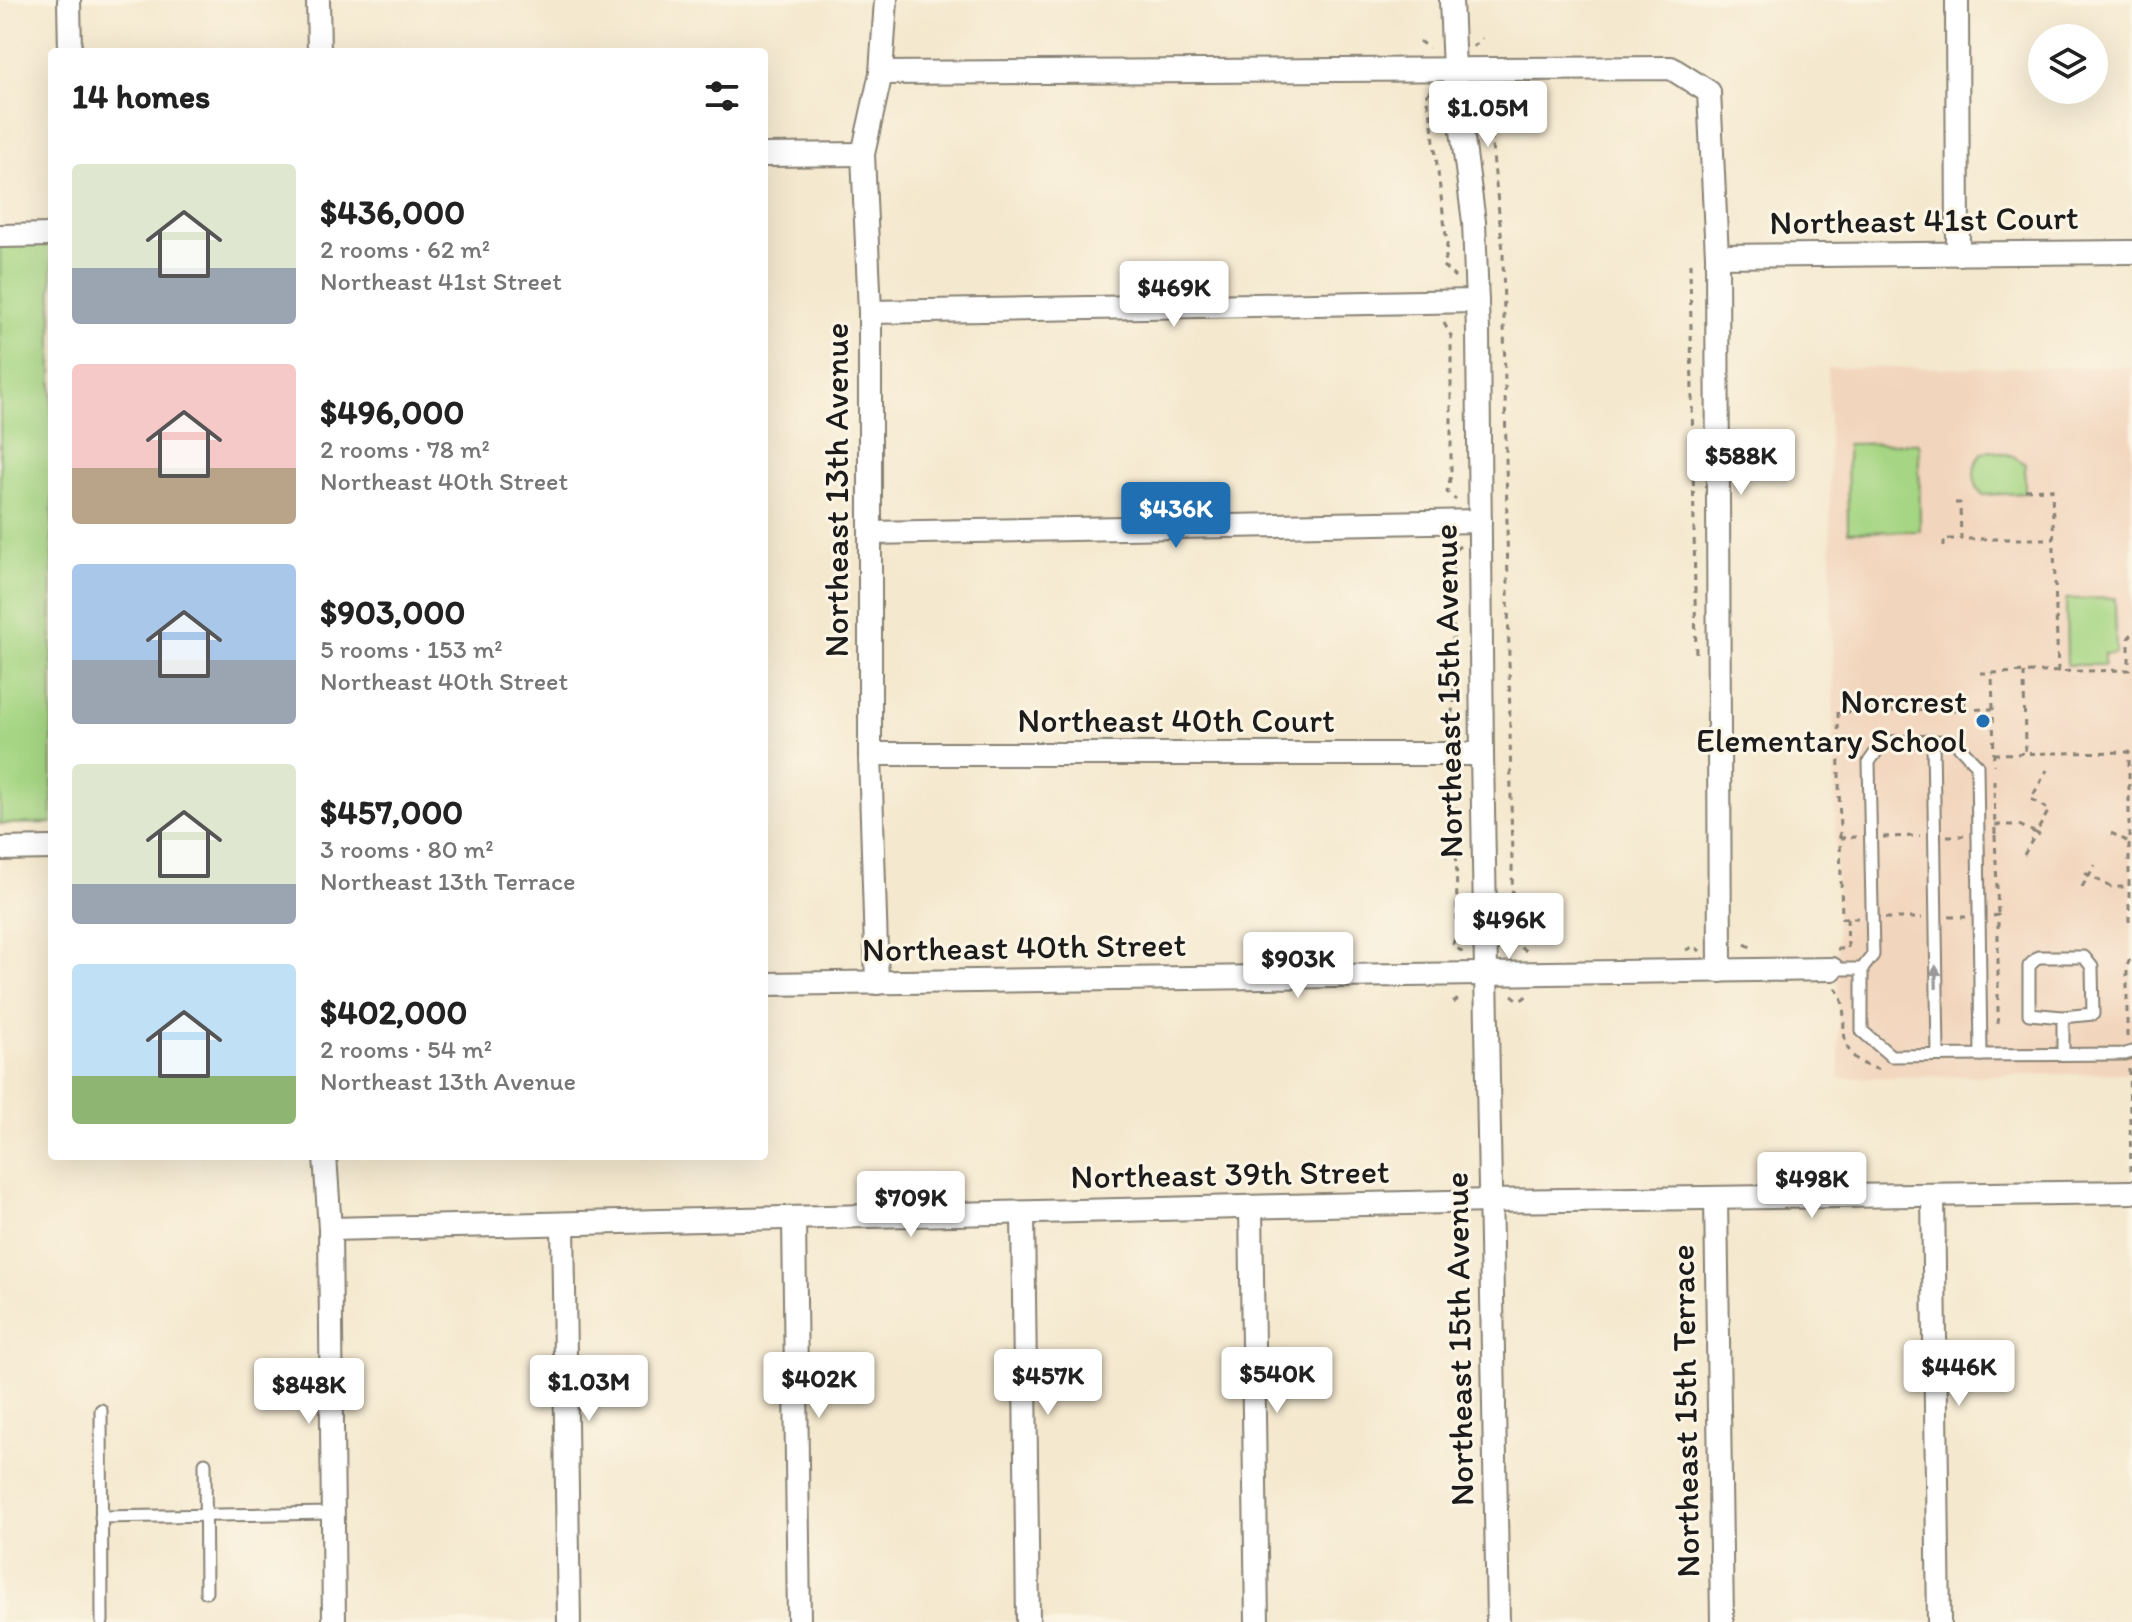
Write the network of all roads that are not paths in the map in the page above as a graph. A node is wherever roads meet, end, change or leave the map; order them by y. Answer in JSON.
{"nodes":[{"id":1,"x":69,"y":0,"type":"edge"},
{"id":2,"x":318,"y":0,"type":"edge"},
{"id":3,"x":886,"y":0,"type":"edge"},
{"id":4,"x":1451,"y":0,"type":"edge"},
{"id":5,"x":1957,"y":0,"type":"edge"},
{"id":6,"x":70,"y":48,"type":"edge"},
{"id":7,"x":319,"y":48,"type":"edge"},
{"id":8,"x":1454,"y":70,"type":"junction"},
{"id":9,"x":881,"y":73,"type":"junction"},
{"id":10,"x":863,"y":154,"type":"junction"},
{"id":11,"x":768,"y":155,"type":"edge"},
{"id":12,"x":48,"y":235,"type":"edge"},
{"id":13,"x":0,"y":236,"type":"edge"},
{"id":14,"x":2132,"y":252,"type":"edge"},
{"id":15,"x":1958,"y":254,"type":"junction"},
{"id":16,"x":1717,"y":256,"type":"junction"},
{"id":17,"x":1467,"y":301,"type":"junction"},
{"id":18,"x":870,"y":312,"type":"junction"},
{"id":19,"x":1471,"y":521,"type":"junction"},
{"id":20,"x":870,"y":533,"type":"junction"},
{"id":21,"x":1933,"y":741,"type":"junction"},
{"id":22,"x":870,"y":754,"type":"junction"},
{"id":23,"x":1473,"y":754,"type":"junction"},
{"id":24,"x":48,"y":848,"type":"edge"},
{"id":25,"x":0,"y":849,"type":"edge"},
{"id":26,"x":1832,"y":969,"type":"joint"},
{"id":27,"x":1862,"y":969,"type":"junction"},
{"id":28,"x":1720,"y":971,"type":"junction"},
{"id":29,"x":1486,"y":974,"type":"junction"},
{"id":30,"x":877,"y":983,"type":"junction"},
{"id":31,"x":768,"y":984,"type":"edge"},
{"id":32,"x":2063,"y":1017,"type":"junction"},
{"id":33,"x":2132,"y":1052,"type":"edge"},
{"id":34,"x":2063,"y":1054,"type":"junction"},
{"id":35,"x":1938,"y":1055,"type":"junction"},
{"id":36,"x":1981,"y":1055,"type":"junction"},
{"id":37,"x":325,"y":1160,"type":"edge"},
{"id":38,"x":2132,"y":1192,"type":"edge"},
{"id":39,"x":1933,"y":1195,"type":"junction"},
{"id":40,"x":1716,"y":1198,"type":"junction"},
{"id":41,"x":1490,"y":1201,"type":"junction"},
{"id":42,"x":1251,"y":1208,"type":"junction"},
{"id":43,"x":1023,"y":1213,"type":"junction"},
{"id":44,"x":794,"y":1219,"type":"junction"},
{"id":45,"x":563,"y":1224,"type":"junction"},
{"id":46,"x":330,"y":1229,"type":"junction"},
{"id":47,"x":101,"y":1410,"type":"dead end"},
{"id":48,"x":205,"y":1463,"type":"dead end"},
{"id":49,"x":333,"y":1513,"type":"junction"},
{"id":50,"x":206,"y":1515,"type":"junction"},
{"id":51,"x":101,"y":1517,"type":"junction"},
{"id":52,"x":206,"y":1592,"type":"dead end"},
{"id":53,"x":102,"y":1622,"type":"edge"},
{"id":54,"x":334,"y":1622,"type":"edge"},
{"id":55,"x":569,"y":1622,"type":"edge"},
{"id":56,"x":799,"y":1622,"type":"edge"},
{"id":57,"x":1028,"y":1622,"type":"edge"},
{"id":58,"x":1257,"y":1622,"type":"edge"},
{"id":59,"x":1498,"y":1622,"type":"edge"},
{"id":60,"x":1722,"y":1622,"type":"edge"},
{"id":61,"x":1939,"y":1622,"type":"edge"}],
"edges":[{"from":1,"to":6,"type":"street"},
{"from":2,"to":7,"type":"street"},
{"from":3,"to":9,"type":"street","name":"Northeast 13th Avenue"},
{"from":4,"to":8,"type":"street","name":"Northeast 15th Avenue"},
{"from":5,"to":15,"type":"street"},
{"from":8,"to":9,"type":"street"},
{"from":8,"to":16,"type":"street"},
{"from":8,"to":17,"type":"street","name":"Northeast 15th Avenue"},
{"from":9,"to":10,"type":"street","name":"Northeast 13th Avenue"},
{"from":10,"to":11,"type":"street"},
{"from":10,"to":18,"type":"street","name":"Northeast 13th Avenue"},
{"from":12,"to":13,"type":"street"},
{"from":14,"to":15,"type":"street","name":"Northeast 41st Court"},
{"from":15,"to":16,"type":"street","name":"Northeast 41st Court"},
{"from":16,"to":28,"type":"street"},
{"from":17,"to":18,"type":"street"},
{"from":17,"to":19,"type":"street","name":"Northeast 15th Avenue"},
{"from":18,"to":20,"type":"street","name":"Northeast 13th Avenue"},
{"from":19,"to":20,"type":"street"},
{"from":19,"to":23,"type":"street","name":"Northeast 15th Avenue"},
{"from":20,"to":22,"type":"street","name":"Northeast 13th Avenue"},
{"from":21,"to":27,"type":"lane"},
{"from":35,"to":21,"type":"lane","one_way":true},
{"from":21,"to":36,"type":"lane"},
{"from":22,"to":23,"type":"street","name":"Northeast 40th Court"},
{"from":22,"to":30,"type":"street","name":"Northeast 13th Avenue"},
{"from":23,"to":29,"type":"street","name":"Northeast 15th Avenue"},
{"from":24,"to":25,"type":"street"},
{"from":26,"to":27,"type":"lane","name":"Northeast 40th Street"},
{"from":26,"to":28,"type":"street","name":"Northeast 40th Street"},
{"from":27,"to":35,"type":"lane"},
{"from":28,"to":29,"type":"street","name":"Northeast 40th Street"},
{"from":29,"to":30,"type":"street","name":"Northeast 40th Street"},
{"from":29,"to":41,"type":"street","name":"Northeast 15th Avenue"},
{"from":30,"to":31,"type":"street","name":"Northeast 40th Street"},
{"from":32,"to":32,"type":"lane"},
{"from":32,"to":34,"type":"lane"},
{"from":33,"to":34,"type":"lane"},
{"from":34,"to":36,"type":"lane"},
{"from":35,"to":36,"type":"lane"},
{"from":37,"to":46,"type":"street"},
{"from":38,"to":39,"type":"street","name":"Northeast 39th Street"},
{"from":39,"to":40,"type":"street","name":"Northeast 39th Street"},
{"from":39,"to":61,"type":"street"},
{"from":40,"to":41,"type":"street","name":"Northeast 39th Street"},
{"from":40,"to":60,"type":"street","name":"Northeast 15th Terrace"},
{"from":41,"to":42,"type":"street","name":"Northeast 39th Street"},
{"from":41,"to":59,"type":"street","name":"Northeast 15th Avenue"},
{"from":42,"to":43,"type":"street","name":"Northeast 39th Street"},
{"from":42,"to":58,"type":"street"},
{"from":43,"to":44,"type":"street","name":"Northeast 39th Street"},
{"from":43,"to":57,"type":"street"},
{"from":44,"to":45,"type":"street","name":"Northeast 39th Street"},
{"from":44,"to":56,"type":"street"},
{"from":45,"to":46,"type":"street","name":"Northeast 39th Street"},
{"from":45,"to":55,"type":"street"},
{"from":46,"to":49,"type":"street"},
{"from":47,"to":51,"type":"lane"},
{"from":48,"to":50,"type":"lane"},
{"from":49,"to":50,"type":"lane"},
{"from":49,"to":54,"type":"street"},
{"from":50,"to":51,"type":"lane"},
{"from":50,"to":52,"type":"lane"},
{"from":51,"to":53,"type":"lane"}]}
